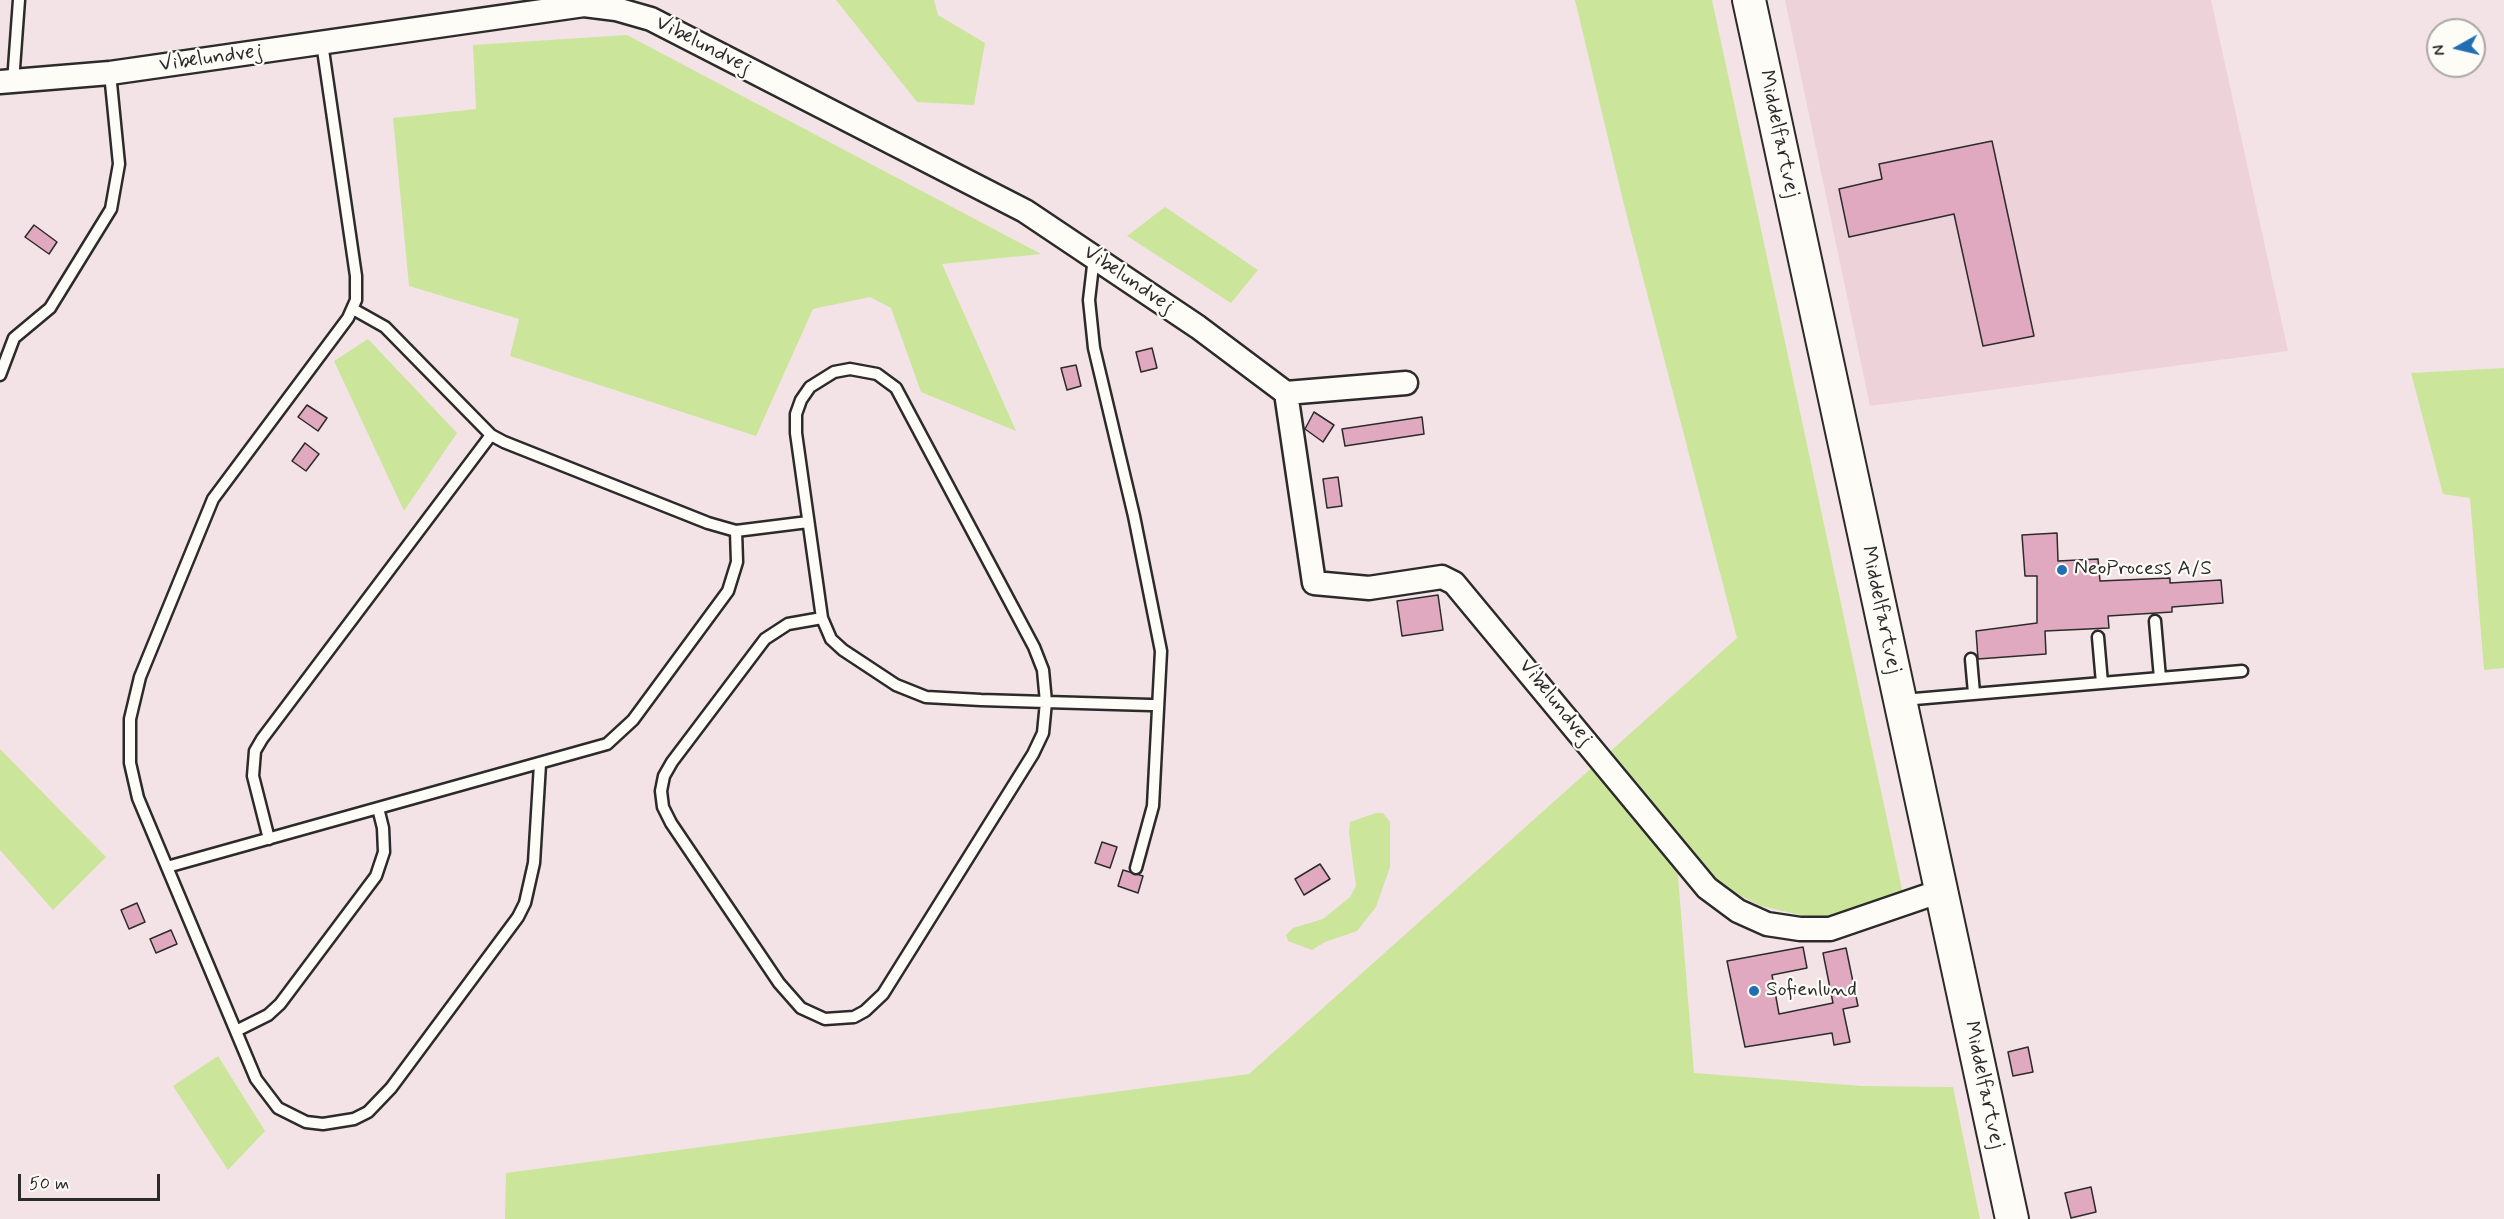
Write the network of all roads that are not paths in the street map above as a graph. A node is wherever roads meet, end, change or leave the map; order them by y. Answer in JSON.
{"nodes":[{"id":1,"x":19,"y":0,"type":"edge"},
{"id":2,"x":1749,"y":0,"type":"edge"},
{"id":3,"x":322,"y":43,"type":"junction"},
{"id":4,"x":110,"y":73,"type":"junction"},
{"id":5,"x":7,"y":82,"type":"edge"},
{"id":6,"x":1094,"y":256,"type":"junction"},
{"id":7,"x":353,"y":309,"type":"junction"},
{"id":8,"x":0,"y":375,"type":"edge"},
{"id":9,"x":1406,"y":383,"type":"dead end"},
{"id":10,"x":1286,"y":393,"type":"junction"},
{"id":11,"x":491,"y":435,"type":"junction"},
{"id":12,"x":808,"y":522,"type":"junction"},
{"id":13,"x":736,"y":531,"type":"junction"},
{"id":14,"x":822,"y":618,"type":"junction"},
{"id":15,"x":2155,"y":621,"type":"dead end"},
{"id":16,"x":2098,"y":637,"type":"dead end"},
{"id":17,"x":1971,"y":659,"type":"dead end"},
{"id":18,"x":2242,"y":671,"type":"dead end"},
{"id":19,"x":2160,"y":678,"type":"junction"},
{"id":20,"x":2102,"y":682,"type":"junction"},
{"id":21,"x":1974,"y":693,"type":"junction"},
{"id":22,"x":1900,"y":700,"type":"junction"},
{"id":23,"x":1046,"y":702,"type":"junction"},
{"id":24,"x":1158,"y":705,"type":"junction"},
{"id":25,"x":540,"y":764,"type":"junction"},
{"id":26,"x":378,"y":808,"type":"junction"},
{"id":27,"x":269,"y":839,"type":"junction"},
{"id":28,"x":167,"y":867,"type":"junction"},
{"id":29,"x":1136,"y":868,"type":"dead end"},
{"id":30,"x":1941,"y":891,"type":"junction"},
{"id":31,"x":236,"y":1031,"type":"junction"},
{"id":32,"x":2012,"y":1219,"type":"edge"}],
"edges":[{"from":1,"to":5,"type":"lane"},
{"from":2,"to":22,"type":"main road","name":"Middelfartvej"},
{"from":3,"to":4,"type":"street","name":"Vibelundvej"},
{"from":3,"to":6,"type":"street","name":"Vibelundvej"},
{"from":3,"to":7,"type":"lane"},
{"from":4,"to":5,"type":"street","name":"Vibelundvej"},
{"from":4,"to":8,"type":"lane"},
{"from":6,"to":10,"type":"street","name":"Vibelundvej"},
{"from":6,"to":24,"type":"lane"},
{"from":7,"to":11,"type":"lane"},
{"from":7,"to":28,"type":"lane"},
{"from":9,"to":10,"type":"street"},
{"from":10,"to":30,"type":"street","name":"Vibelundvej"},
{"from":11,"to":13,"type":"lane"},
{"from":11,"to":27,"type":"lane"},
{"from":12,"to":13,"type":"lane"},
{"from":12,"to":14,"type":"lane"},
{"from":12,"to":23,"type":"lane"},
{"from":13,"to":25,"type":"lane"},
{"from":14,"to":23,"type":"lane"},
{"from":14,"to":23,"type":"lane"},
{"from":15,"to":19,"type":"lane"},
{"from":16,"to":20,"type":"lane"},
{"from":17,"to":21,"type":"lane"},
{"from":18,"to":19,"type":"lane"},
{"from":19,"to":20,"type":"lane"},
{"from":20,"to":21,"type":"lane"},
{"from":21,"to":22,"type":"lane"},
{"from":22,"to":30,"type":"main road","name":"Middelfartvej"},
{"from":23,"to":24,"type":"lane"},
{"from":24,"to":29,"type":"lane"},
{"from":25,"to":26,"type":"lane"},
{"from":25,"to":31,"type":"lane"},
{"from":26,"to":27,"type":"lane"},
{"from":26,"to":31,"type":"lane"},
{"from":27,"to":28,"type":"lane"},
{"from":28,"to":31,"type":"lane"},
{"from":30,"to":32,"type":"main road","name":"Middelfartvej"}]}
